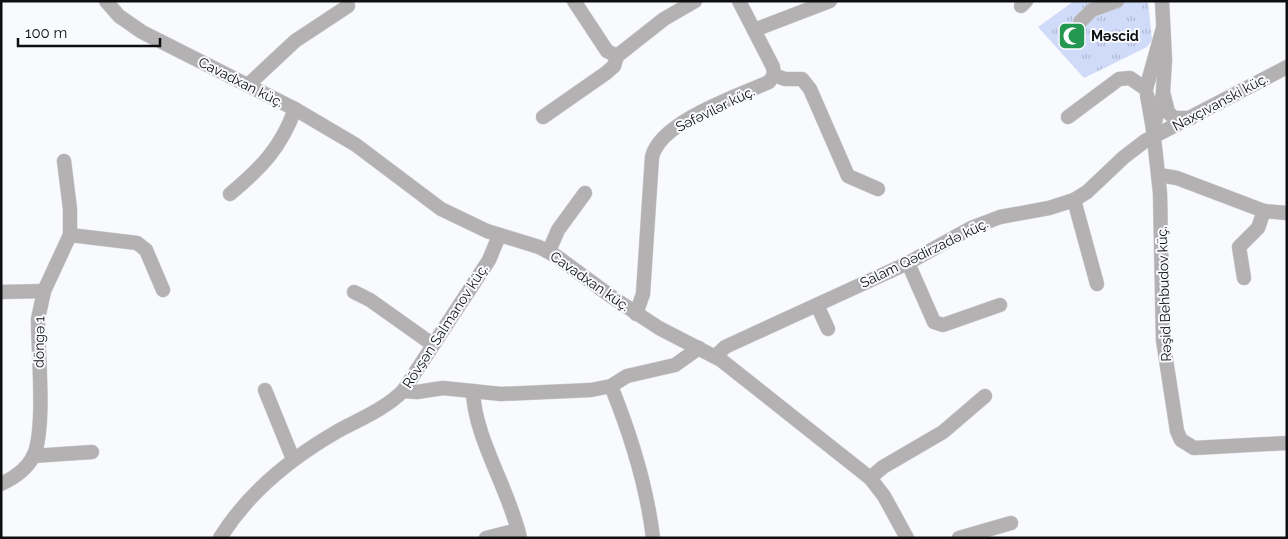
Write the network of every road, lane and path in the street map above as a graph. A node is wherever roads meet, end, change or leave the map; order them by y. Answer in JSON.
{"nodes":[{"id":1,"x":106,"y":1,"type":"edge"},
{"id":2,"x":574,"y":1,"type":"edge"},
{"id":3,"x":695,"y":1,"type":"edge"},
{"id":4,"x":739,"y":1,"type":"edge"},
{"id":5,"x":830,"y":1,"type":"edge"},
{"id":6,"x":1117,"y":1,"type":"edge"},
{"id":7,"x":1162,"y":1,"type":"edge"},
{"id":8,"x":348,"y":6,"type":"dead end"},
{"id":9,"x":1080,"y":22,"type":"dead end"},
{"id":10,"x":1163,"y":28,"type":"junction"},
{"id":11,"x":754,"y":30,"type":"junction"},
{"id":12,"x":617,"y":56,"type":"junction"},
{"id":13,"x":1287,"y":67,"type":"edge"},
{"id":14,"x":774,"y":75,"type":"junction"},
{"id":15,"x":248,"y":84,"type":"junction"},
{"id":16,"x":1147,"y":92,"type":"junction"},
{"id":17,"x":1163,"y":93,"type":"junction"},
{"id":18,"x":295,"y":109,"type":"junction"},
{"id":19,"x":543,"y":117,"type":"dead end"},
{"id":20,"x":1068,"y":117,"type":"dead end"},
{"id":21,"x":1193,"y":117,"type":"junction"},
{"id":22,"x":1153,"y":133,"type":"junction"},
{"id":23,"x":64,"y":161,"type":"dead end"},
{"id":24,"x":1159,"y":175,"type":"junction"},
{"id":25,"x":878,"y":189,"type":"dead end"},
{"id":26,"x":585,"y":193,"type":"dead end"},
{"id":27,"x":230,"y":194,"type":"dead end"},
{"id":28,"x":1074,"y":200,"type":"junction"},
{"id":29,"x":1264,"y":211,"type":"junction"},
{"id":30,"x":1287,"y":213,"type":"edge"},
{"id":31,"x":70,"y":235,"type":"junction"},
{"id":32,"x":499,"y":236,"type":"junction"},
{"id":33,"x":549,"y":252,"type":"junction"},
{"id":34,"x":908,"y":262,"type":"junction"},
{"id":35,"x":1244,"y":278,"type":"dead end"},
{"id":36,"x":1097,"y":284,"type":"dead end"},
{"id":37,"x":163,"y":290,"type":"dead end"},
{"id":38,"x":44,"y":291,"type":"junction"},
{"id":39,"x":1,"y":292,"type":"edge"},
{"id":40,"x":354,"y":292,"type":"dead end"},
{"id":41,"x":817,"y":305,"type":"junction"},
{"id":42,"x":1000,"y":305,"type":"dead end"},
{"id":43,"x":636,"y":314,"type":"junction"},
{"id":44,"x":828,"y":329,"type":"dead end"},
{"id":45,"x":432,"y":344,"type":"junction"},
{"id":46,"x":700,"y":348,"type":"junction"},
{"id":47,"x":716,"y":356,"type":"junction"},
{"id":48,"x":611,"y":386,"type":"junction"},
{"id":49,"x":265,"y":390,"type":"dead end"},
{"id":50,"x":403,"y":391,"type":"junction"},
{"id":51,"x":473,"y":391,"type":"junction"},
{"id":52,"x":985,"y":396,"type":"dead end"},
{"id":53,"x":1287,"y":443,"type":"edge"},
{"id":54,"x":92,"y":452,"type":"dead end"},
{"id":55,"x":33,"y":456,"type":"junction"},
{"id":56,"x":293,"y":459,"type":"junction"},
{"id":57,"x":870,"y":478,"type":"junction"},
{"id":58,"x":1,"y":484,"type":"edge"},
{"id":59,"x":1011,"y":523,"type":"dead end"},
{"id":60,"x":519,"y":534,"type":"edge"},
{"id":61,"x":220,"y":538,"type":"edge"},
{"id":62,"x":486,"y":538,"type":"edge"},
{"id":63,"x":653,"y":538,"type":"edge"},
{"id":64,"x":907,"y":538,"type":"edge"},
{"id":65,"x":959,"y":538,"type":"edge"}],
"edges":[{"from":1,"to":15,"type":"street","name":"Cavadxan küç."},
{"from":2,"to":12,"type":"street"},
{"from":3,"to":12,"type":"street"},
{"from":4,"to":11,"type":"street"},
{"from":5,"to":11,"type":"street"},
{"from":6,"to":9,"type":"street"},
{"from":7,"to":10,"type":"street"},
{"from":8,"to":15,"type":"street"},
{"from":10,"to":16,"type":"street"},
{"from":10,"to":17,"type":"street"},
{"from":11,"to":14,"type":"street"},
{"from":12,"to":19,"type":"street"},
{"from":13,"to":21,"type":"street","name":"Naxçıvanski küç."},
{"from":14,"to":25,"type":"street"},
{"from":14,"to":43,"type":"street","name":"Səfəvilər küç."},
{"from":15,"to":18,"type":"street","name":"Cavadxan küç."},
{"from":16,"to":17,"type":"street"},
{"from":16,"to":20,"type":"street"},
{"from":16,"to":22,"type":"street","name":"Rəşid Behbudov küç."},
{"from":17,"to":21,"type":"street"},
{"from":17,"to":22,"type":"street"},
{"from":18,"to":27,"type":"street"},
{"from":18,"to":32,"type":"street","name":"Cavadxan küç."},
{"from":21,"to":22,"type":"street","name":"Naxçıvanski küç."},
{"from":22,"to":24,"type":"street","name":"Rəşid Behbudov küç."},
{"from":22,"to":28,"type":"street","name":"Salam Qədirzadə küç."},
{"from":23,"to":31,"type":"street","name":"döngə 1"},
{"from":24,"to":29,"type":"street"},
{"from":24,"to":53,"type":"street","name":"Rəşid Behbudov küç."},
{"from":26,"to":33,"type":"street"},
{"from":28,"to":34,"type":"street","name":"Salam Qədirzadə küç."},
{"from":28,"to":36,"type":"street"},
{"from":29,"to":30,"type":"street"},
{"from":29,"to":35,"type":"street"},
{"from":31,"to":37,"type":"street"},
{"from":31,"to":38,"type":"street","name":"döngə 1"},
{"from":32,"to":33,"type":"street","name":"Cavadxan küç."},
{"from":32,"to":45,"type":"street","name":"Rövşən Salmanov küç."},
{"from":33,"to":43,"type":"street","name":"Cavadxan küç."},
{"from":34,"to":41,"type":"street","name":"Salam Qədirzadə küç."},
{"from":34,"to":42,"type":"street"},
{"from":38,"to":39,"type":"street"},
{"from":38,"to":55,"type":"street","name":"döngə 1"},
{"from":40,"to":45,"type":"street"},
{"from":41,"to":44,"type":"street"},
{"from":41,"to":47,"type":"street","name":"Salam Qədirzadə küç."},
{"from":43,"to":46,"type":"street","name":"Cavadxan küç."},
{"from":45,"to":50,"type":"street","name":"Rövşən Salmanov küç."},
{"from":46,"to":47,"type":"street","name":"Cavadxan küç."},
{"from":46,"to":48,"type":"street"},
{"from":47,"to":57,"type":"street","name":"Cavadxan küç."},
{"from":48,"to":51,"type":"street"},
{"from":48,"to":63,"type":"street"},
{"from":49,"to":56,"type":"street"},
{"from":50,"to":51,"type":"street"},
{"from":50,"to":56,"type":"street","name":"Rövşən Salmanov küç."},
{"from":51,"to":60,"type":"street"},
{"from":52,"to":57,"type":"street"},
{"from":54,"to":55,"type":"street"},
{"from":55,"to":58,"type":"street","name":"döngə 1"},
{"from":56,"to":61,"type":"street","name":"Rövşən Salmanov küç."},
{"from":57,"to":64,"type":"street","name":"Cavadxan küç."},
{"from":59,"to":65,"type":"street"},
{"from":60,"to":62,"type":"street"}]}
